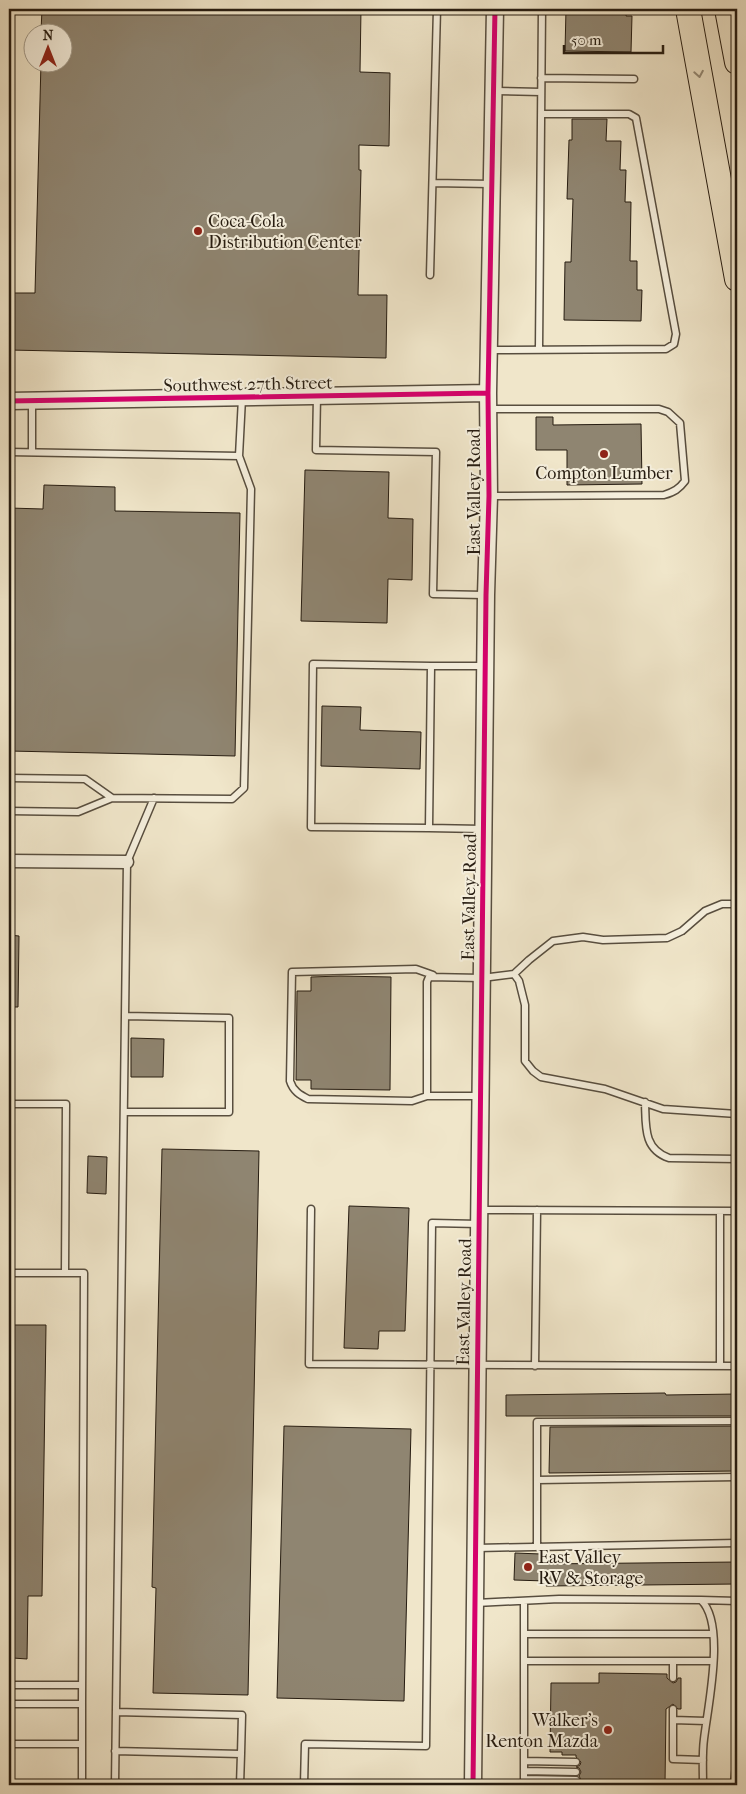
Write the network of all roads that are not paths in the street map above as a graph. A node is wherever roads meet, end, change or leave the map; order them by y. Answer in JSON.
{"nodes":[{"id":1,"x":437,"y":9,"type":"edge"},
{"id":2,"x":495,"y":9,"type":"edge"},
{"id":3,"x":542,"y":9,"type":"edge"},
{"id":4,"x":688,"y":9,"type":"edge"},
{"id":5,"x":727,"y":9,"type":"edge"},
{"id":6,"x":737,"y":62,"type":"edge"},
{"id":7,"x":542,"y":78,"type":"junction"},
{"id":8,"x":634,"y":78,"type":"dead end"},
{"id":9,"x":494,"y":91,"type":"junction"},
{"id":10,"x":541,"y":92,"type":"junction"},
{"id":11,"x":541,"y":114,"type":"junction"},
{"id":12,"x":433,"y":183,"type":"junction"},
{"id":13,"x":492,"y":184,"type":"junction"},
{"id":14,"x":430,"y":275,"type":"dead end"},
{"id":15,"x":737,"y":279,"type":"edge"},
{"id":16,"x":539,"y":349,"type":"junction"},
{"id":17,"x":489,"y":350,"type":"junction"},
{"id":18,"x":317,"y":396,"type":"junction"},
{"id":19,"x":242,"y":398,"type":"junction"},
{"id":20,"x":32,"y":401,"type":"junction"},
{"id":21,"x":488,"y":401,"type":"junction"},
{"id":22,"x":9,"y":402,"type":"edge"},
{"id":23,"x":9,"y":452,"type":"edge"},
{"id":24,"x":32,"y":452,"type":"junction"},
{"id":25,"x":240,"y":456,"type":"junction"},
{"id":26,"x":489,"y":496,"type":"junction"},
{"id":27,"x":486,"y":595,"type":"junction"},
{"id":28,"x":431,"y":666,"type":"junction"},
{"id":29,"x":485,"y":666,"type":"junction"},
{"id":30,"x":9,"y":778,"type":"edge"},
{"id":31,"x":112,"y":798,"type":"junction"},
{"id":32,"x":154,"y":798,"type":"junction"},
{"id":33,"x":9,"y":811,"type":"edge"},
{"id":34,"x":429,"y":828,"type":"junction"},
{"id":35,"x":483,"y":829,"type":"junction"},
{"id":36,"x":9,"y":861,"type":"edge"},
{"id":37,"x":127,"y":862,"type":"junction"},
{"id":38,"x":737,"y":904,"type":"edge"},
{"id":39,"x":514,"y":974,"type":"junction"},
{"id":40,"x":433,"y":975,"type":"junction"},
{"id":41,"x":482,"y":978,"type":"junction"},
{"id":42,"x":125,"y":1016,"type":"junction"},
{"id":43,"x":427,"y":1096,"type":"junction"},
{"id":44,"x":480,"y":1096,"type":"junction"},
{"id":45,"x":645,"y":1102,"type":"junction"},
{"id":46,"x":9,"y":1104,"type":"edge"},
{"id":47,"x":124,"y":1112,"type":"junction"},
{"id":48,"x":737,"y":1114,"type":"edge"},
{"id":49,"x":737,"y":1159,"type":"edge"},
{"id":50,"x":311,"y":1209,"type":"dead end"},
{"id":51,"x":537,"y":1210,"type":"junction"},
{"id":52,"x":720,"y":1211,"type":"junction"},
{"id":53,"x":737,"y":1211,"type":"edge"},
{"id":54,"x":479,"y":1217,"type":"junction"},
{"id":55,"x":9,"y":1273,"type":"edge"},
{"id":56,"x":65,"y":1273,"type":"junction"},
{"id":57,"x":431,"y":1365,"type":"junction"},
{"id":58,"x":478,"y":1366,"type":"junction"},
{"id":59,"x":536,"y":1366,"type":"junction"},
{"id":60,"x":720,"y":1366,"type":"junction"},
{"id":61,"x":737,"y":1366,"type":"edge"},
{"id":62,"x":737,"y":1421,"type":"edge"},
{"id":63,"x":737,"y":1477,"type":"edge"},
{"id":64,"x":537,"y":1480,"type":"junction"},
{"id":65,"x":737,"y":1543,"type":"edge"},
{"id":66,"x":537,"y":1547,"type":"junction"},
{"id":67,"x":476,"y":1548,"type":"junction"},
{"id":68,"x":701,"y":1600,"type":"junction"},
{"id":69,"x":737,"y":1601,"type":"edge"},
{"id":70,"x":524,"y":1602,"type":"junction"},
{"id":71,"x":475,"y":1603,"type":"junction"},
{"id":72,"x":524,"y":1634,"type":"junction"},
{"id":73,"x":713,"y":1634,"type":"junction"},
{"id":74,"x":524,"y":1661,"type":"junction"},
{"id":75,"x":673,"y":1661,"type":"junction"},
{"id":76,"x":713,"y":1661,"type":"junction"},
{"id":77,"x":673,"y":1678,"type":"dead end"},
{"id":78,"x":9,"y":1685,"type":"edge"},
{"id":79,"x":82,"y":1685,"type":"junction"},
{"id":80,"x":9,"y":1704,"type":"edge"},
{"id":81,"x":82,"y":1704,"type":"junction"},
{"id":82,"x":673,"y":1708,"type":"dead end"},
{"id":83,"x":116,"y":1712,"type":"junction"},
{"id":84,"x":673,"y":1720,"type":"junction"},
{"id":85,"x":706,"y":1721,"type":"junction"},
{"id":86,"x":9,"y":1744,"type":"edge"},
{"id":87,"x":82,"y":1744,"type":"junction"},
{"id":88,"x":115,"y":1751,"type":"junction"},
{"id":89,"x":241,"y":1754,"type":"junction"},
{"id":90,"x":737,"y":1755,"type":"edge"},
{"id":91,"x":703,"y":1760,"type":"junction"},
{"id":92,"x":524,"y":1761,"type":"junction"},
{"id":93,"x":576,"y":1762,"type":"dead end"},
{"id":94,"x":524,"y":1771,"type":"junction"},
{"id":95,"x":576,"y":1772,"type":"dead end"},
{"id":96,"x":576,"y":1780,"type":"dead end"},
{"id":97,"x":524,"y":1782,"type":"edge"},
{"id":98,"x":82,"y":1785,"type":"edge"},
{"id":99,"x":114,"y":1785,"type":"edge"},
{"id":100,"x":240,"y":1785,"type":"edge"},
{"id":101,"x":304,"y":1785,"type":"edge"},
{"id":102,"x":473,"y":1785,"type":"edge"},
{"id":103,"x":703,"y":1785,"type":"edge"},
{"id":104,"x":734,"y":1785,"type":"edge"}],
"edges":[{"from":1,"to":12,"type":"lane"},
{"from":2,"to":9,"type":"street","name":"East Valley Road"},
{"from":3,"to":7,"type":"lane"},
{"from":4,"to":15,"type":"highway","one_way":true},
{"from":5,"to":6,"type":"highway"},
{"from":7,"to":8,"type":"lane"},
{"from":7,"to":10,"type":"lane"},
{"from":9,"to":10,"type":"lane"},
{"from":9,"to":13,"type":"street","name":"East Valley Road"},
{"from":10,"to":11,"type":"lane"},
{"from":11,"to":16,"type":"lane"},
{"from":11,"to":16,"type":"lane"},
{"from":12,"to":13,"type":"lane"},
{"from":12,"to":14,"type":"lane"},
{"from":13,"to":17,"type":"street","name":"East Valley Road"},
{"from":16,"to":17,"type":"lane"},
{"from":17,"to":21,"type":"street","name":"East Valley Road"},
{"from":18,"to":19,"type":"street","name":"Southwest 27th Street"},
{"from":18,"to":21,"type":"street","name":"Southwest 27th Street"},
{"from":18,"to":27,"type":"lane"},
{"from":19,"to":20,"type":"street","name":"Southwest 27th Street"},
{"from":19,"to":25,"type":"lane"},
{"from":20,"to":22,"type":"street","name":"Southwest 27th Street"},
{"from":20,"to":24,"type":"lane"},
{"from":21,"to":26,"type":"street","name":"East Valley Road"},
{"from":21,"to":26,"type":"lane"},
{"from":23,"to":24,"type":"lane"},
{"from":24,"to":25,"type":"lane"},
{"from":25,"to":32,"type":"lane"},
{"from":26,"to":27,"type":"street","name":"East Valley Road"},
{"from":27,"to":29,"type":"street","name":"East Valley Road"},
{"from":28,"to":29,"type":"lane"},
{"from":28,"to":34,"type":"lane"},
{"from":28,"to":34,"type":"lane"},
{"from":29,"to":35,"type":"street","name":"East Valley Road"},
{"from":30,"to":31,"type":"lane"},
{"from":31,"to":32,"type":"lane"},
{"from":31,"to":33,"type":"lane"},
{"from":32,"to":37,"type":"lane"},
{"from":34,"to":35,"type":"lane"},
{"from":35,"to":41,"type":"street","name":"East Valley Road"},
{"from":36,"to":37,"type":"street"},
{"from":37,"to":42,"type":"lane"},
{"from":38,"to":39,"type":"lane"},
{"from":39,"to":41,"type":"lane"},
{"from":39,"to":45,"type":"lane"},
{"from":40,"to":41,"type":"lane"},
{"from":40,"to":43,"type":"lane"},
{"from":40,"to":43,"type":"lane"},
{"from":41,"to":44,"type":"street","name":"East Valley Road"},
{"from":42,"to":47,"type":"lane"},
{"from":42,"to":47,"type":"lane"},
{"from":43,"to":44,"type":"lane"},
{"from":44,"to":54,"type":"street","name":"East Valley Road"},
{"from":45,"to":48,"type":"lane"},
{"from":45,"to":49,"type":"lane"},
{"from":46,"to":56,"type":"lane"},
{"from":47,"to":83,"type":"lane"},
{"from":50,"to":57,"type":"lane"},
{"from":51,"to":52,"type":"lane"},
{"from":51,"to":54,"type":"lane"},
{"from":51,"to":59,"type":"lane"},
{"from":52,"to":53,"type":"lane"},
{"from":52,"to":60,"type":"lane"},
{"from":54,"to":57,"type":"lane"},
{"from":54,"to":58,"type":"street","name":"East Valley Road"},
{"from":55,"to":56,"type":"lane"},
{"from":56,"to":79,"type":"lane"},
{"from":57,"to":58,"type":"lane"},
{"from":57,"to":101,"type":"lane"},
{"from":58,"to":59,"type":"lane"},
{"from":58,"to":67,"type":"street","name":"East Valley Road"},
{"from":59,"to":60,"type":"lane"},
{"from":60,"to":61,"type":"lane"},
{"from":62,"to":64,"type":"lane"},
{"from":63,"to":64,"type":"lane"},
{"from":64,"to":66,"type":"lane"},
{"from":65,"to":66,"type":"lane"},
{"from":66,"to":67,"type":"lane"},
{"from":67,"to":71,"type":"street","name":"East Valley Road"},
{"from":68,"to":69,"type":"lane"},
{"from":68,"to":70,"type":"lane"},
{"from":68,"to":73,"type":"lane"},
{"from":70,"to":71,"type":"lane"},
{"from":70,"to":72,"type":"lane"},
{"from":71,"to":102,"type":"street","name":"East Valley Road"},
{"from":72,"to":73,"type":"lane"},
{"from":72,"to":74,"type":"lane"},
{"from":73,"to":76,"type":"lane"},
{"from":74,"to":75,"type":"lane"},
{"from":74,"to":92,"type":"lane"},
{"from":75,"to":76,"type":"lane"},
{"from":75,"to":77,"type":"lane"},
{"from":76,"to":85,"type":"lane"},
{"from":78,"to":79,"type":"lane"},
{"from":79,"to":81,"type":"lane"},
{"from":80,"to":81,"type":"lane"},
{"from":81,"to":87,"type":"lane"},
{"from":82,"to":84,"type":"lane"},
{"from":83,"to":88,"type":"lane"},
{"from":83,"to":89,"type":"lane"},
{"from":84,"to":85,"type":"lane"},
{"from":84,"to":91,"type":"lane"},
{"from":85,"to":91,"type":"lane"},
{"from":86,"to":87,"type":"lane"},
{"from":87,"to":98,"type":"lane"},
{"from":88,"to":89,"type":"lane"},
{"from":88,"to":99,"type":"lane"},
{"from":89,"to":100,"type":"lane"},
{"from":90,"to":104,"type":"lane"},
{"from":91,"to":103,"type":"lane"},
{"from":92,"to":93,"type":"lane"},
{"from":92,"to":94,"type":"lane"},
{"from":94,"to":95,"type":"lane"},
{"from":94,"to":97,"type":"lane"},
{"from":96,"to":97,"type":"lane"}]}
